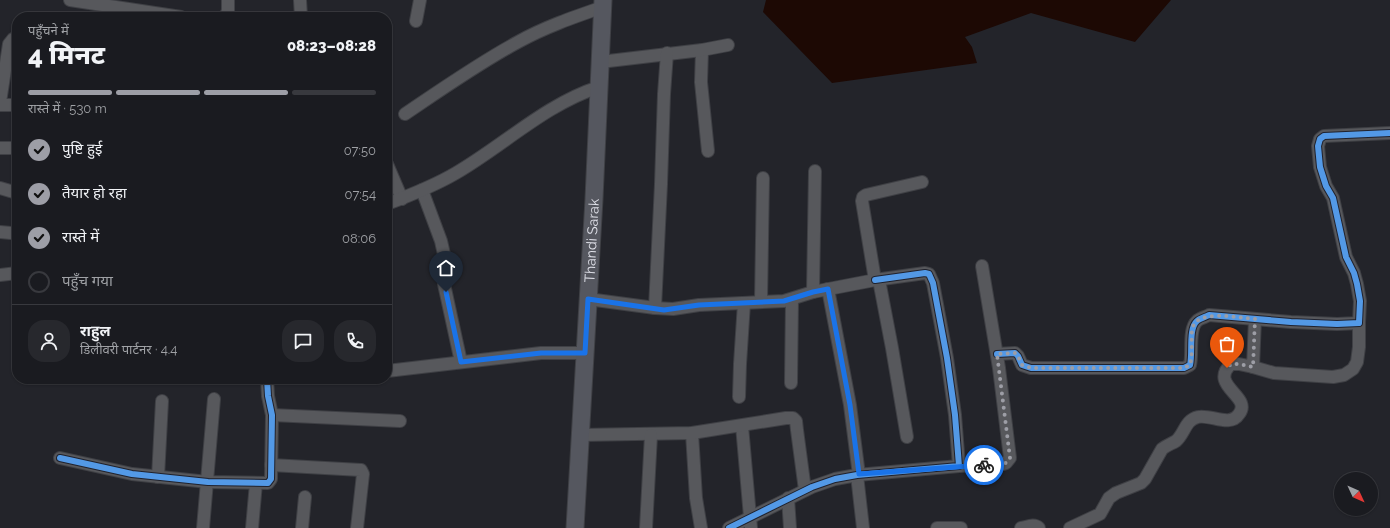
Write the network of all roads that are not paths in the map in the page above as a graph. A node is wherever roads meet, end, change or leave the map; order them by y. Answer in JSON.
{"nodes":[{"id":1,"x":228,"y":0,"type":"edge"},
{"id":2,"x":300,"y":0,"type":"edge"},
{"id":3,"x":420,"y":0,"type":"edge"},
{"id":4,"x":77,"y":1,"type":"edge"},
{"id":5,"x":603,"y":3,"type":"edge"},
{"id":6,"x":135,"y":5,"type":"edge"},
{"id":7,"x":162,"y":12,"type":"edge"},
{"id":8,"x":227,"y":12,"type":"edge"},
{"id":9,"x":300,"y":12,"type":"edge"},
{"id":10,"x":416,"y":21,"type":"dead end"},
{"id":11,"x":12,"y":41,"type":"edge"},
{"id":12,"x":728,"y":45,"type":"dead end"},
{"id":13,"x":702,"y":50,"type":"junction"},
{"id":14,"x":666,"y":53,"type":"junction"},
{"id":15,"x":600,"y":62,"type":"junction"},
{"id":16,"x":599,"y":87,"type":"junction"},
{"id":17,"x":0,"y":102,"type":"edge"},
{"id":18,"x":0,"y":105,"type":"edge"},
{"id":19,"x":12,"y":105,"type":"edge"},
{"id":20,"x":405,"y":114,"type":"dead end"},
{"id":21,"x":1390,"y":133,"type":"edge"},
{"id":22,"x":0,"y":148,"type":"edge"},
{"id":23,"x":12,"y":148,"type":"edge"},
{"id":24,"x":708,"y":151,"type":"dead end"},
{"id":25,"x":815,"y":171,"type":"dead end"},
{"id":26,"x":392,"y":175,"type":"edge"},
{"id":27,"x":763,"y":178,"type":"dead end"},
{"id":28,"x":922,"y":182,"type":"dead end"},
{"id":29,"x":0,"y":188,"type":"edge"},
{"id":30,"x":422,"y":190,"type":"junction"},
{"id":31,"x":12,"y":192,"type":"edge"},
{"id":32,"x":402,"y":198,"type":"junction"},
{"id":33,"x":392,"y":202,"type":"edge"},
{"id":34,"x":982,"y":266,"type":"dead end"},
{"id":35,"x":12,"y":274,"type":"edge"},
{"id":36,"x":0,"y":275,"type":"edge"},
{"id":37,"x":877,"y":280,"type":"junction"},
{"id":38,"x":828,"y":289,"type":"junction"},
{"id":39,"x":813,"y":292,"type":"junction"},
{"id":40,"x":588,"y":299,"type":"junction"},
{"id":41,"x":792,"y":299,"type":"junction"},
{"id":42,"x":761,"y":302,"type":"junction"},
{"id":43,"x":744,"y":303,"type":"junction"},
{"id":44,"x":655,"y":308,"type":"junction"},
{"id":45,"x":1255,"y":319,"type":"junction"},
{"id":46,"x":1359,"y":323,"type":"junction"},
{"id":47,"x":585,"y":353,"type":"junction"},
{"id":48,"x":997,"y":354,"type":"junction"},
{"id":49,"x":461,"y":362,"type":"junction"},
{"id":50,"x":1253,"y":367,"type":"junction"},
{"id":51,"x":392,"y":370,"type":"edge"},
{"id":52,"x":790,"y":383,"type":"dead end"},
{"id":53,"x":267,"y":384,"type":"edge"},
{"id":54,"x":739,"y":397,"type":"dead end"},
{"id":55,"x":214,"y":398,"type":"dead end"},
{"id":56,"x":162,"y":401,"type":"dead end"},
{"id":57,"x":272,"y":414,"type":"junction"},
{"id":58,"x":400,"y":421,"type":"dead end"},
{"id":59,"x":742,"y":426,"type":"junction"},
{"id":60,"x":692,"y":433,"type":"junction"},
{"id":61,"x":580,"y":435,"type":"junction"},
{"id":62,"x":650,"y":435,"type":"junction"},
{"id":63,"x":907,"y":437,"type":"dead end"},
{"id":64,"x":60,"y":458,"type":"dead end"},
{"id":65,"x":271,"y":465,"type":"junction"},
{"id":66,"x":960,"y":466,"type":"junction"},
{"id":67,"x":858,"y":475,"type":"junction"},
{"id":68,"x":158,"y":478,"type":"junction"},
{"id":69,"x":208,"y":482,"type":"junction"},
{"id":70,"x":256,"y":483,"type":"junction"},
{"id":71,"x":805,"y":490,"type":"junction"},
{"id":72,"x":305,"y":498,"type":"dead end"},
{"id":73,"x":788,"y":498,"type":"junction"},
{"id":74,"x":751,"y":522,"type":"edge"},
{"id":75,"x":204,"y":528,"type":"edge"},
{"id":76,"x":252,"y":528,"type":"edge"},
{"id":77,"x":302,"y":528,"type":"edge"},
{"id":78,"x":357,"y":528,"type":"edge"},
{"id":79,"x":575,"y":528,"type":"edge"},
{"id":80,"x":646,"y":528,"type":"edge"},
{"id":81,"x":701,"y":528,"type":"edge"},
{"id":82,"x":728,"y":528,"type":"edge"},
{"id":83,"x":790,"y":528,"type":"edge"},
{"id":84,"x":863,"y":528,"type":"edge"},
{"id":85,"x":937,"y":528,"type":"edge"},
{"id":86,"x":961,"y":528,"type":"edge"},
{"id":87,"x":1021,"y":528,"type":"edge"},
{"id":88,"x":1039,"y":528,"type":"edge"},
{"id":89,"x":1070,"y":528,"type":"edge"}],
"edges":[{"from":1,"to":8,"type":"street"},
{"from":2,"to":9,"type":"street"},
{"from":3,"to":10,"type":"street"},
{"from":4,"to":6,"type":"street"},
{"from":5,"to":15,"type":"main road","name":"Thandi Sarak"},
{"from":5,"to":20,"type":"street"},
{"from":6,"to":7,"type":"street"},
{"from":11,"to":17,"type":"street"},
{"from":12,"to":13,"type":"street"},
{"from":13,"to":14,"type":"street"},
{"from":13,"to":24,"type":"street"},
{"from":14,"to":15,"type":"street"},
{"from":14,"to":44,"type":"street"},
{"from":15,"to":16,"type":"main road","name":"Thandi Sarak"},
{"from":16,"to":30,"type":"street"},
{"from":16,"to":40,"type":"main road","name":"Thandi Sarak"},
{"from":18,"to":19,"type":"street"},
{"from":21,"to":46,"type":"street"},
{"from":22,"to":23,"type":"street"},
{"from":25,"to":39,"type":"street"},
{"from":26,"to":32,"type":"street"},
{"from":27,"to":42,"type":"street"},
{"from":28,"to":37,"type":"street"},
{"from":29,"to":31,"type":"street"},
{"from":30,"to":32,"type":"street"},
{"from":30,"to":49,"type":"street"},
{"from":32,"to":33,"type":"street"},
{"from":34,"to":48,"type":"street"},
{"from":35,"to":36,"type":"street"},
{"from":37,"to":38,"type":"street"},
{"from":37,"to":63,"type":"street"},
{"from":37,"to":66,"type":"street"},
{"from":38,"to":39,"type":"street"},
{"from":38,"to":67,"type":"street"},
{"from":39,"to":41,"type":"street"},
{"from":40,"to":44,"type":"street"},
{"from":40,"to":47,"type":"main road","name":"Thandi Sarak"},
{"from":41,"to":42,"type":"street"},
{"from":41,"to":52,"type":"street"},
{"from":42,"to":43,"type":"street"},
{"from":43,"to":44,"type":"street"},
{"from":43,"to":54,"type":"street"},
{"from":45,"to":46,"type":"street"},
{"from":45,"to":48,"type":"street"},
{"from":45,"to":50,"type":"street"},
{"from":46,"to":50,"type":"street"},
{"from":47,"to":49,"type":"street"},
{"from":47,"to":61,"type":"main road","name":"Thandi Sarak"},
{"from":48,"to":66,"type":"street"},
{"from":49,"to":51,"type":"street"},
{"from":50,"to":89,"type":"street"},
{"from":53,"to":57,"type":"street"},
{"from":55,"to":69,"type":"street"},
{"from":56,"to":68,"type":"street"},
{"from":57,"to":58,"type":"street"},
{"from":57,"to":65,"type":"street"},
{"from":59,"to":60,"type":"street"},
{"from":59,"to":71,"type":"street"},
{"from":59,"to":74,"type":"street"},
{"from":60,"to":62,"type":"street"},
{"from":60,"to":81,"type":"street"},
{"from":61,"to":62,"type":"street"},
{"from":61,"to":79,"type":"main road","name":"Thandi Sarak"},
{"from":62,"to":80,"type":"street"},
{"from":64,"to":68,"type":"street"},
{"from":65,"to":70,"type":"street"},
{"from":65,"to":78,"type":"street"},
{"from":66,"to":67,"type":"street"},
{"from":67,"to":71,"type":"street"},
{"from":67,"to":84,"type":"street"},
{"from":68,"to":69,"type":"street"},
{"from":69,"to":70,"type":"street"},
{"from":69,"to":75,"type":"street"},
{"from":70,"to":76,"type":"street"},
{"from":71,"to":73,"type":"street"},
{"from":72,"to":77,"type":"street"},
{"from":73,"to":74,"type":"street"},
{"from":73,"to":83,"type":"street"},
{"from":74,"to":82,"type":"street"},
{"from":85,"to":86,"type":"street"},
{"from":87,"to":88,"type":"street"}]}
